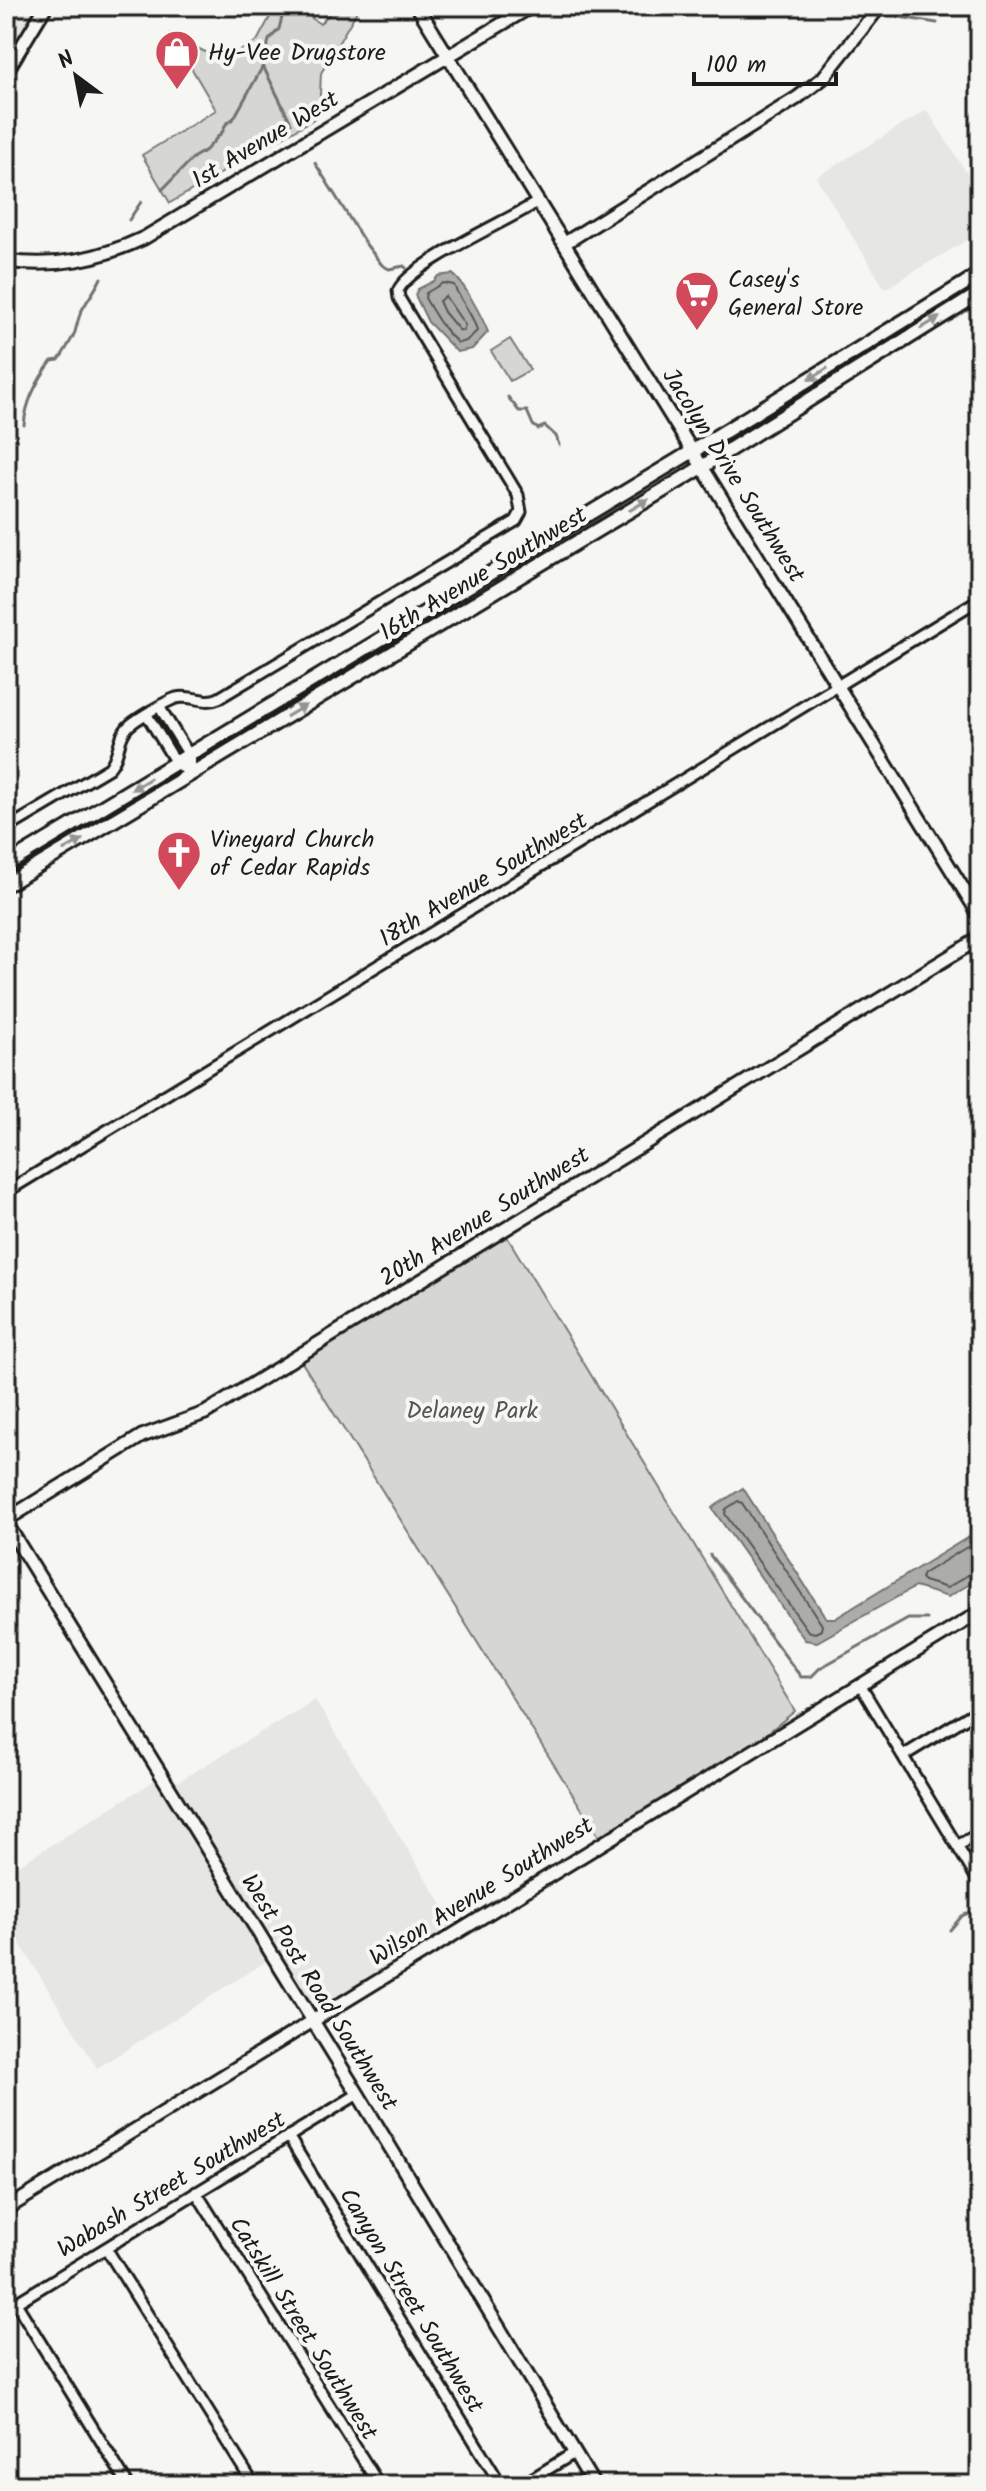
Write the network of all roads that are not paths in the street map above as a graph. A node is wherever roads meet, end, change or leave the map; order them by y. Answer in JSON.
{"nodes":[{"id":1,"x":46,"y":6,"type":"edge"},
{"id":2,"x":417,"y":6,"type":"edge"},
{"id":3,"x":532,"y":6,"type":"edge"},
{"id":4,"x":880,"y":6,"type":"edge"},
{"id":5,"x":6,"y":45,"type":"edge"},
{"id":6,"x":18,"y":53,"type":"junction"},
{"id":7,"x":450,"y":56,"type":"junction"},
{"id":8,"x":6,"y":72,"type":"edge"},
{"id":9,"x":539,"y":201,"type":"junction"},
{"id":10,"x":565,"y":243,"type":"junction"},
{"id":11,"x":6,"y":261,"type":"edge"},
{"id":12,"x":980,"y":274,"type":"edge"},
{"id":13,"x":980,"y":293,"type":"edge"},
{"id":14,"x":909,"y":318,"type":"junction"},
{"id":15,"x":853,"y":372,"type":"junction"},
{"id":16,"x":693,"y":451,"type":"junction"},
{"id":17,"x":703,"y":466,"type":"junction"},
{"id":18,"x":980,"y":599,"type":"edge"},
{"id":19,"x":838,"y":686,"type":"junction"},
{"id":20,"x":160,"y":708,"type":"junction"},
{"id":21,"x":147,"y":715,"type":"junction"},
{"id":22,"x":189,"y":755,"type":"junction"},
{"id":23,"x":176,"y":763,"type":"junction"},
{"id":24,"x":192,"y":774,"type":"junction"},
{"id":25,"x":6,"y":829,"type":"edge"},
{"id":26,"x":6,"y":865,"type":"edge"},
{"id":27,"x":6,"y":885,"type":"edge"},
{"id":28,"x":980,"y":916,"type":"edge"},
{"id":29,"x":980,"y":938,"type":"edge"},
{"id":30,"x":6,"y":1192,"type":"edge"},
{"id":31,"x":6,"y":1522,"type":"edge"},
{"id":32,"x":980,"y":1612,"type":"edge"},
{"id":33,"x":860,"y":1685,"type":"junction"},
{"id":34,"x":980,"y":1709,"type":"edge"},
{"id":35,"x":903,"y":1756,"type":"junction"},
{"id":36,"x":980,"y":1833,"type":"edge"},
{"id":37,"x":957,"y":1846,"type":"junction"},
{"id":38,"x":980,"y":1884,"type":"edge"},
{"id":39,"x":312,"y":2020,"type":"junction"},
{"id":40,"x":358,"y":2094,"type":"junction"},
{"id":41,"x":288,"y":2136,"type":"junction"},
{"id":42,"x":196,"y":2192,"type":"junction"},
{"id":43,"x":6,"y":2209,"type":"edge"},
{"id":44,"x":106,"y":2248,"type":"junction"},
{"id":45,"x":16,"y":2303,"type":"junction"},
{"id":46,"x":6,"y":2309,"type":"edge"},
{"id":47,"x":574,"y":2453,"type":"junction"},
{"id":48,"x":128,"y":2485,"type":"edge"},
{"id":49,"x":254,"y":2485,"type":"edge"},
{"id":50,"x":379,"y":2485,"type":"edge"},
{"id":51,"x":501,"y":2485,"type":"edge"},
{"id":52,"x":522,"y":2485,"type":"edge"},
{"id":53,"x":594,"y":2485,"type":"edge"}],
"edges":[{"from":1,"to":6,"type":"street"},
{"from":2,"to":7,"type":"street","name":"Jacolyn Drive Southwest"},
{"from":3,"to":7,"type":"street","name":"1st Avenue West"},
{"from":4,"to":10,"type":"street"},
{"from":5,"to":6,"type":"street"},
{"from":6,"to":8,"type":"street"},
{"from":7,"to":9,"type":"street","name":"Jacolyn Drive Southwest"},
{"from":7,"to":11,"type":"street","name":"1st Avenue West"},
{"from":9,"to":10,"type":"street","name":"Jacolyn Drive Southwest"},
{"from":9,"to":20,"type":"street"},
{"from":10,"to":16,"type":"street","name":"Jacolyn Drive Southwest"},
{"from":12,"to":14,"type":"main road","name":"16th Avenue Southwest"},
{"from":15,"to":13,"type":"main road","name":"16th Avenue Southwest","one_way":true},
{"from":14,"to":15,"type":"main road"},
{"from":14,"to":16,"type":"main road","name":"16th Avenue Southwest","one_way":true},
{"from":15,"to":17,"type":"main road","name":"16th Avenue Southwest"},
{"from":16,"to":17,"type":"street","name":"Jacolyn Drive Southwest"},
{"from":16,"to":22,"type":"main road","name":"16th Avenue Southwest"},
{"from":17,"to":19,"type":"street","name":"Jacolyn Drive Southwest"},
{"from":24,"to":17,"type":"main road","name":"16th Avenue Southwest","one_way":true},
{"from":18,"to":19,"type":"street","name":"18th Avenue Southwest"},
{"from":19,"to":28,"type":"street","name":"Jacolyn Drive Southwest"},
{"from":19,"to":30,"type":"street","name":"18th Avenue Southwest"},
{"from":20,"to":21,"type":"street"},
{"from":20,"to":22,"type":"street"},
{"from":21,"to":23,"type":"street"},
{"from":21,"to":25,"type":"street"},
{"from":22,"to":23,"type":"main road","name":"16th Avenue Southwest"},
{"from":22,"to":24,"type":"street"},
{"from":23,"to":24,"type":"street"},
{"from":23,"to":26,"type":"main road","name":"16th Avenue Southwest","one_way":true},
{"from":27,"to":24,"type":"main road","name":"16th Avenue Southwest","one_way":true},
{"from":29,"to":31,"type":"street","name":"20th Avenue Southwest"},
{"from":31,"to":39,"type":"street","name":"West Post Road Southwest"},
{"from":32,"to":33,"type":"street","name":"Wilson Avenue Southwest"},
{"from":33,"to":35,"type":"street"},
{"from":33,"to":39,"type":"street","name":"Wilson Avenue Southwest"},
{"from":34,"to":35,"type":"street"},
{"from":35,"to":37,"type":"street"},
{"from":36,"to":37,"type":"street"},
{"from":37,"to":38,"type":"street"},
{"from":39,"to":40,"type":"street","name":"West Post Road Southwest"},
{"from":39,"to":43,"type":"street","name":"Wilson Avenue Southwest"},
{"from":40,"to":41,"type":"street","name":"Wabash Street Southwest"},
{"from":40,"to":47,"type":"street","name":"West Post Road Southwest"},
{"from":41,"to":42,"type":"street","name":"Wabash Street Southwest"},
{"from":41,"to":51,"type":"street","name":"Canyon Street Southwest"},
{"from":42,"to":44,"type":"street","name":"Wabash Street Southwest"},
{"from":42,"to":50,"type":"street","name":"Catskill Street Southwest"},
{"from":44,"to":45,"type":"street","name":"Wabash Street Southwest"},
{"from":44,"to":49,"type":"street"},
{"from":45,"to":46,"type":"street","name":"Wabash Street Southwest"},
{"from":45,"to":48,"type":"street"},
{"from":47,"to":52,"type":"street"},
{"from":47,"to":53,"type":"street","name":"West Post Road Southwest"}]}
